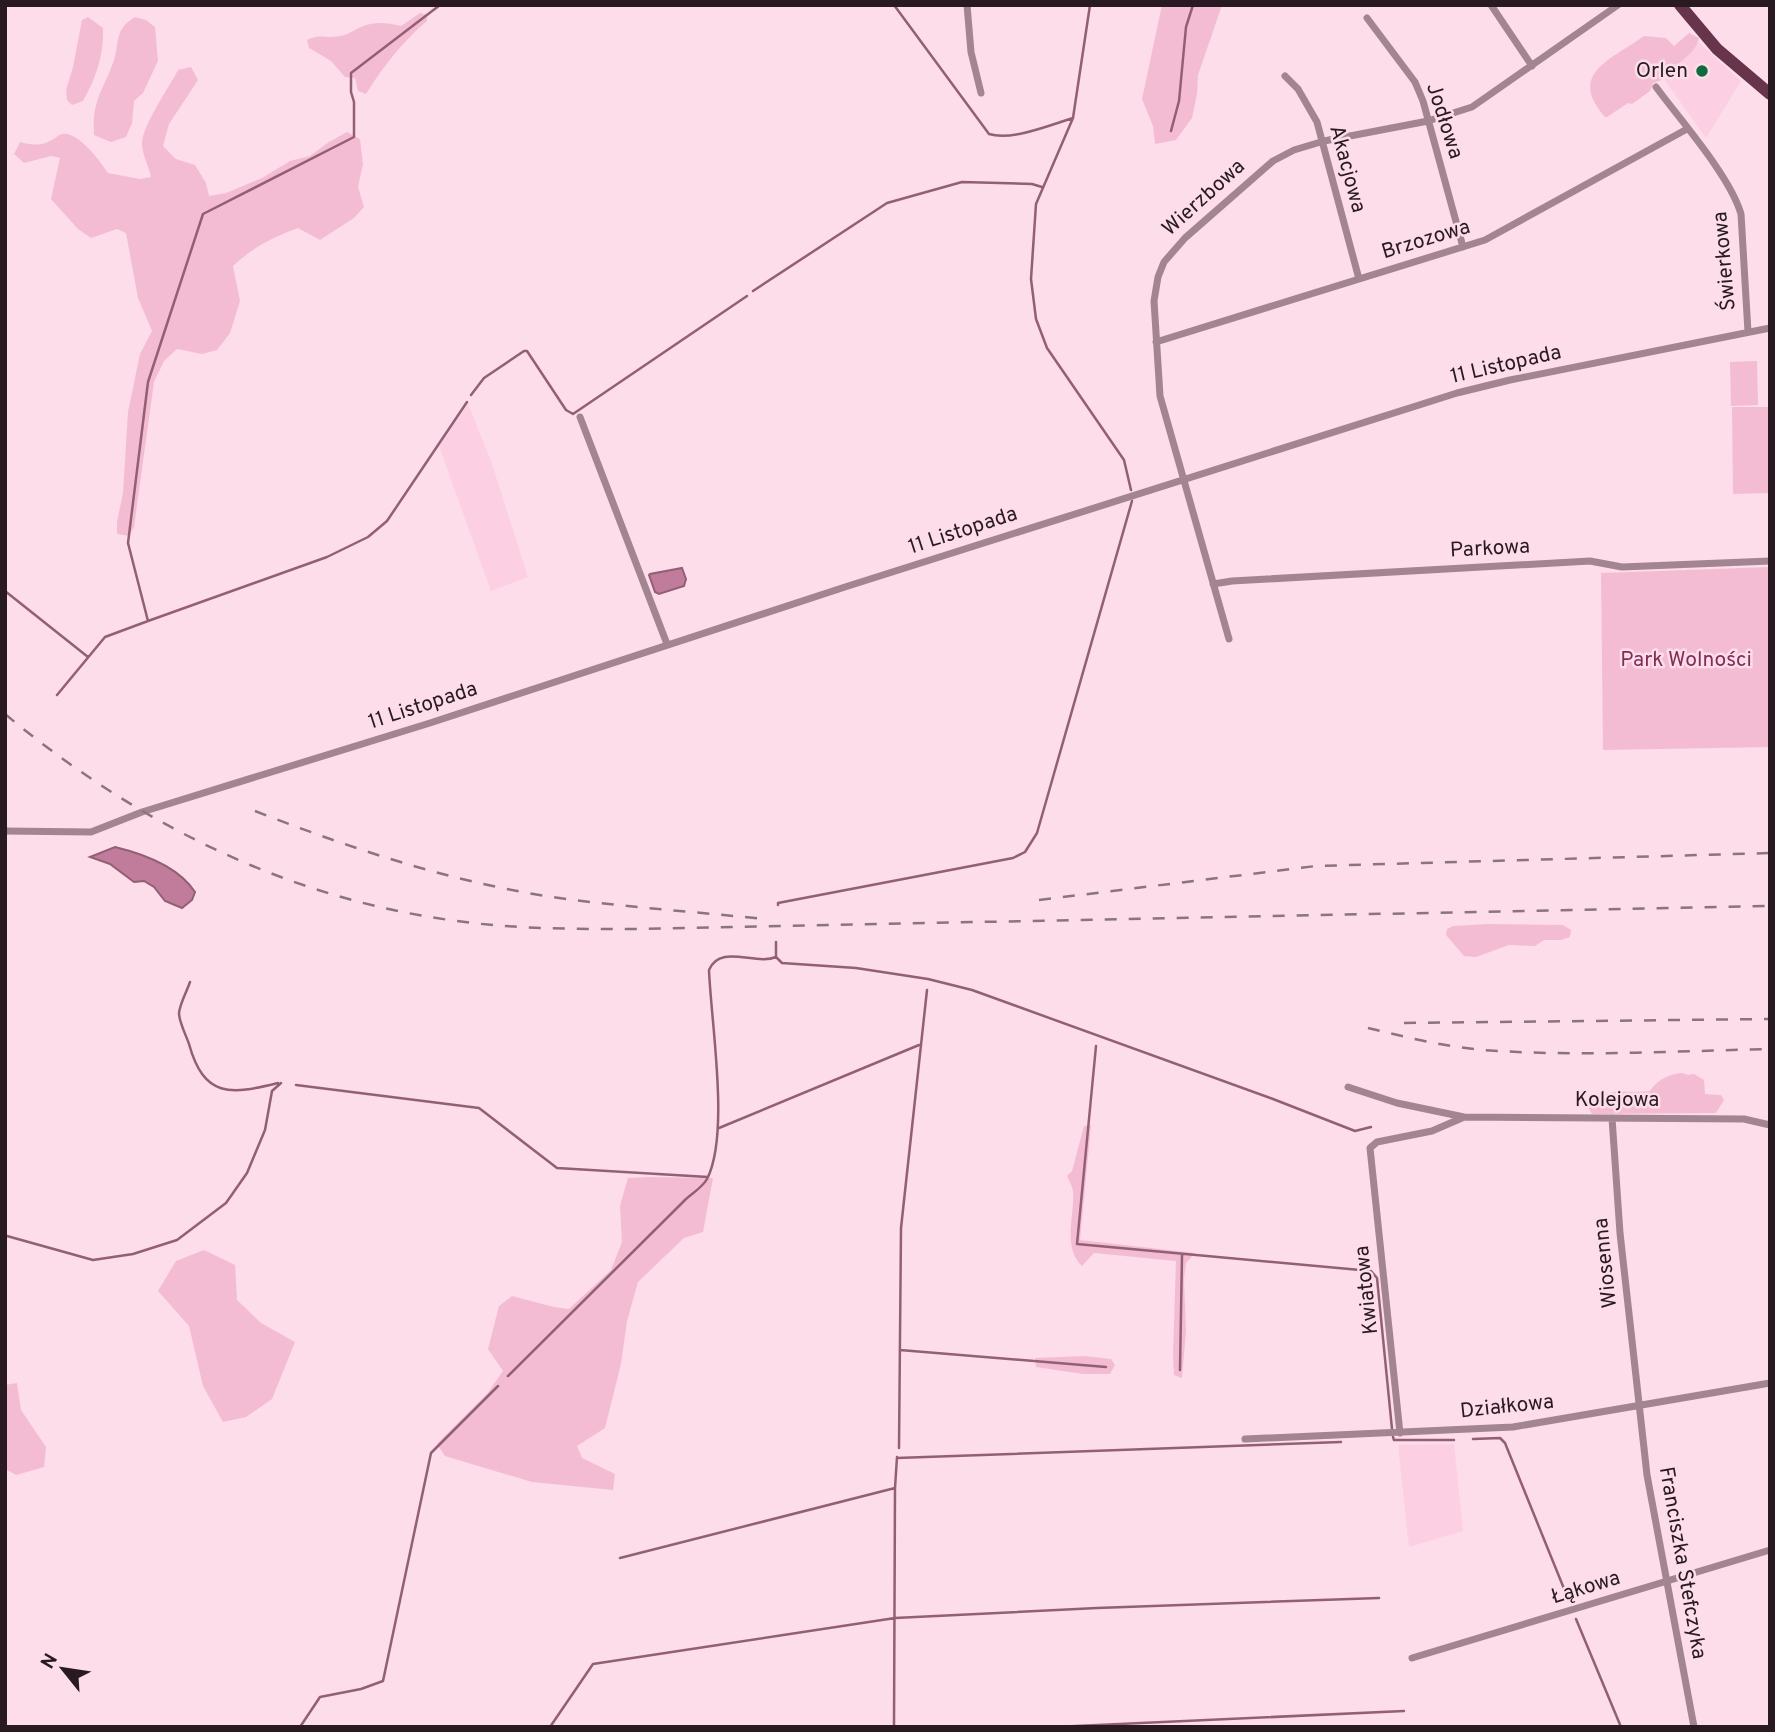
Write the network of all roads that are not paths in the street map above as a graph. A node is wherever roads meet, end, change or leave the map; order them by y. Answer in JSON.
{"nodes":[{"id":1,"x":967,"y":5,"type":"edge"},
{"id":2,"x":1491,"y":5,"type":"edge"},
{"id":3,"x":1618,"y":5,"type":"edge"},
{"id":4,"x":1680,"y":5,"type":"edge"},
{"id":5,"x":1690,"y":5,"type":"edge"},
{"id":6,"x":1367,"y":18,"type":"dead end"},
{"id":7,"x":1532,"y":66,"type":"junction"},
{"id":8,"x":1285,"y":76,"type":"dead end"},
{"id":9,"x":1770,"y":83,"type":"edge"},
{"id":10,"x":1656,"y":87,"type":"dead end"},
{"id":11,"x":981,"y":93,"type":"dead end"},
{"id":12,"x":1770,"y":94,"type":"edge"},
{"id":13,"x":1428,"y":121,"type":"junction"},
{"id":14,"x":1687,"y":129,"type":"junction"},
{"id":15,"x":1324,"y":141,"type":"junction"},
{"id":16,"x":1463,"y":247,"type":"junction"},
{"id":17,"x":1359,"y":279,"type":"junction"},
{"id":18,"x":1770,"y":328,"type":"edge"},
{"id":19,"x":1748,"y":332,"type":"junction"},
{"id":20,"x":1156,"y":342,"type":"junction"},
{"id":21,"x":580,"y":417,"type":"dead end"},
{"id":22,"x":1182,"y":480,"type":"junction"},
{"id":23,"x":1770,"y":561,"type":"edge"},
{"id":24,"x":1213,"y":584,"type":"junction"},
{"id":25,"x":1229,"y":639,"type":"dead end"},
{"id":26,"x":667,"y":645,"type":"junction"},
{"id":27,"x":5,"y":831,"type":"edge"},
{"id":28,"x":1348,"y":1087,"type":"dead end"},
{"id":29,"x":1464,"y":1117,"type":"junction"},
{"id":30,"x":1612,"y":1118,"type":"junction"},
{"id":31,"x":1770,"y":1125,"type":"edge"},
{"id":32,"x":1372,"y":1144,"type":"joint"},
{"id":33,"x":1770,"y":1383,"type":"edge"},
{"id":34,"x":1638,"y":1405,"type":"junction"},
{"id":35,"x":1400,"y":1433,"type":"junction"},
{"id":36,"x":1245,"y":1439,"type":"dead end"},
{"id":37,"x":1770,"y":1550,"type":"edge"},
{"id":38,"x":1668,"y":1582,"type":"junction"},
{"id":39,"x":1412,"y":1658,"type":"dead end"},
{"id":40,"x":1694,"y":1727,"type":"edge"}],
"edges":[{"from":1,"to":11,"type":"street"},
{"from":2,"to":7,"type":"street"},
{"from":3,"to":7,"type":"street","name":"Wierzbowa"},
{"from":4,"to":12,"type":"main road"},
{"from":5,"to":9,"type":"main road"},
{"from":6,"to":13,"type":"street","name":"Jodłowa"},
{"from":7,"to":13,"type":"street","name":"Wierzbowa"},
{"from":8,"to":15,"type":"street","name":"Akacjowa"},
{"from":10,"to":14,"type":"street","name":"Świerkowa"},
{"from":13,"to":15,"type":"street","name":"Wierzbowa"},
{"from":13,"to":16,"type":"street","name":"Jodłowa"},
{"from":14,"to":16,"type":"street","name":"Brzozowa"},
{"from":14,"to":19,"type":"street","name":"Świerkowa"},
{"from":15,"to":17,"type":"street","name":"Akacjowa"},
{"from":15,"to":20,"type":"street","name":"Wierzbowa"},
{"from":16,"to":17,"type":"street","name":"Brzozowa"},
{"from":17,"to":20,"type":"street","name":"Brzozowa"},
{"from":18,"to":19,"type":"street","name":"11 Listopada"},
{"from":19,"to":22,"type":"street","name":"11 Listopada"},
{"from":20,"to":22,"type":"street","name":"Wierzbowa"},
{"from":21,"to":26,"type":"street"},
{"from":22,"to":24,"type":"street","name":"Wierzbowa"},
{"from":22,"to":26,"type":"street","name":"11 Listopada"},
{"from":23,"to":24,"type":"street","name":"Parkowa"},
{"from":24,"to":25,"type":"street","name":"Wierzbowa"},
{"from":26,"to":27,"type":"street","name":"11 Listopada"},
{"from":28,"to":29,"type":"street","name":"Kolejowa"},
{"from":29,"to":30,"type":"street","name":"Kolejowa"},
{"from":29,"to":32,"type":"street","name":"Kolejowa"},
{"from":30,"to":31,"type":"street","name":"Kolejowa"},
{"from":30,"to":34,"type":"street","name":"Wiosenna"},
{"from":32,"to":35,"type":"street","name":"Kwiatowa"},
{"from":33,"to":34,"type":"street","name":"Działkowa"},
{"from":34,"to":35,"type":"street","name":"Działkowa"},
{"from":34,"to":38,"type":"street","name":"Franciszka Stefczyka"},
{"from":35,"to":36,"type":"street","name":"Działkowa"},
{"from":37,"to":38,"type":"street","name":"Łąkowa"},
{"from":38,"to":39,"type":"street","name":"Łąkowa"},
{"from":38,"to":40,"type":"street","name":"Franciszka Stefczyka"}]}
